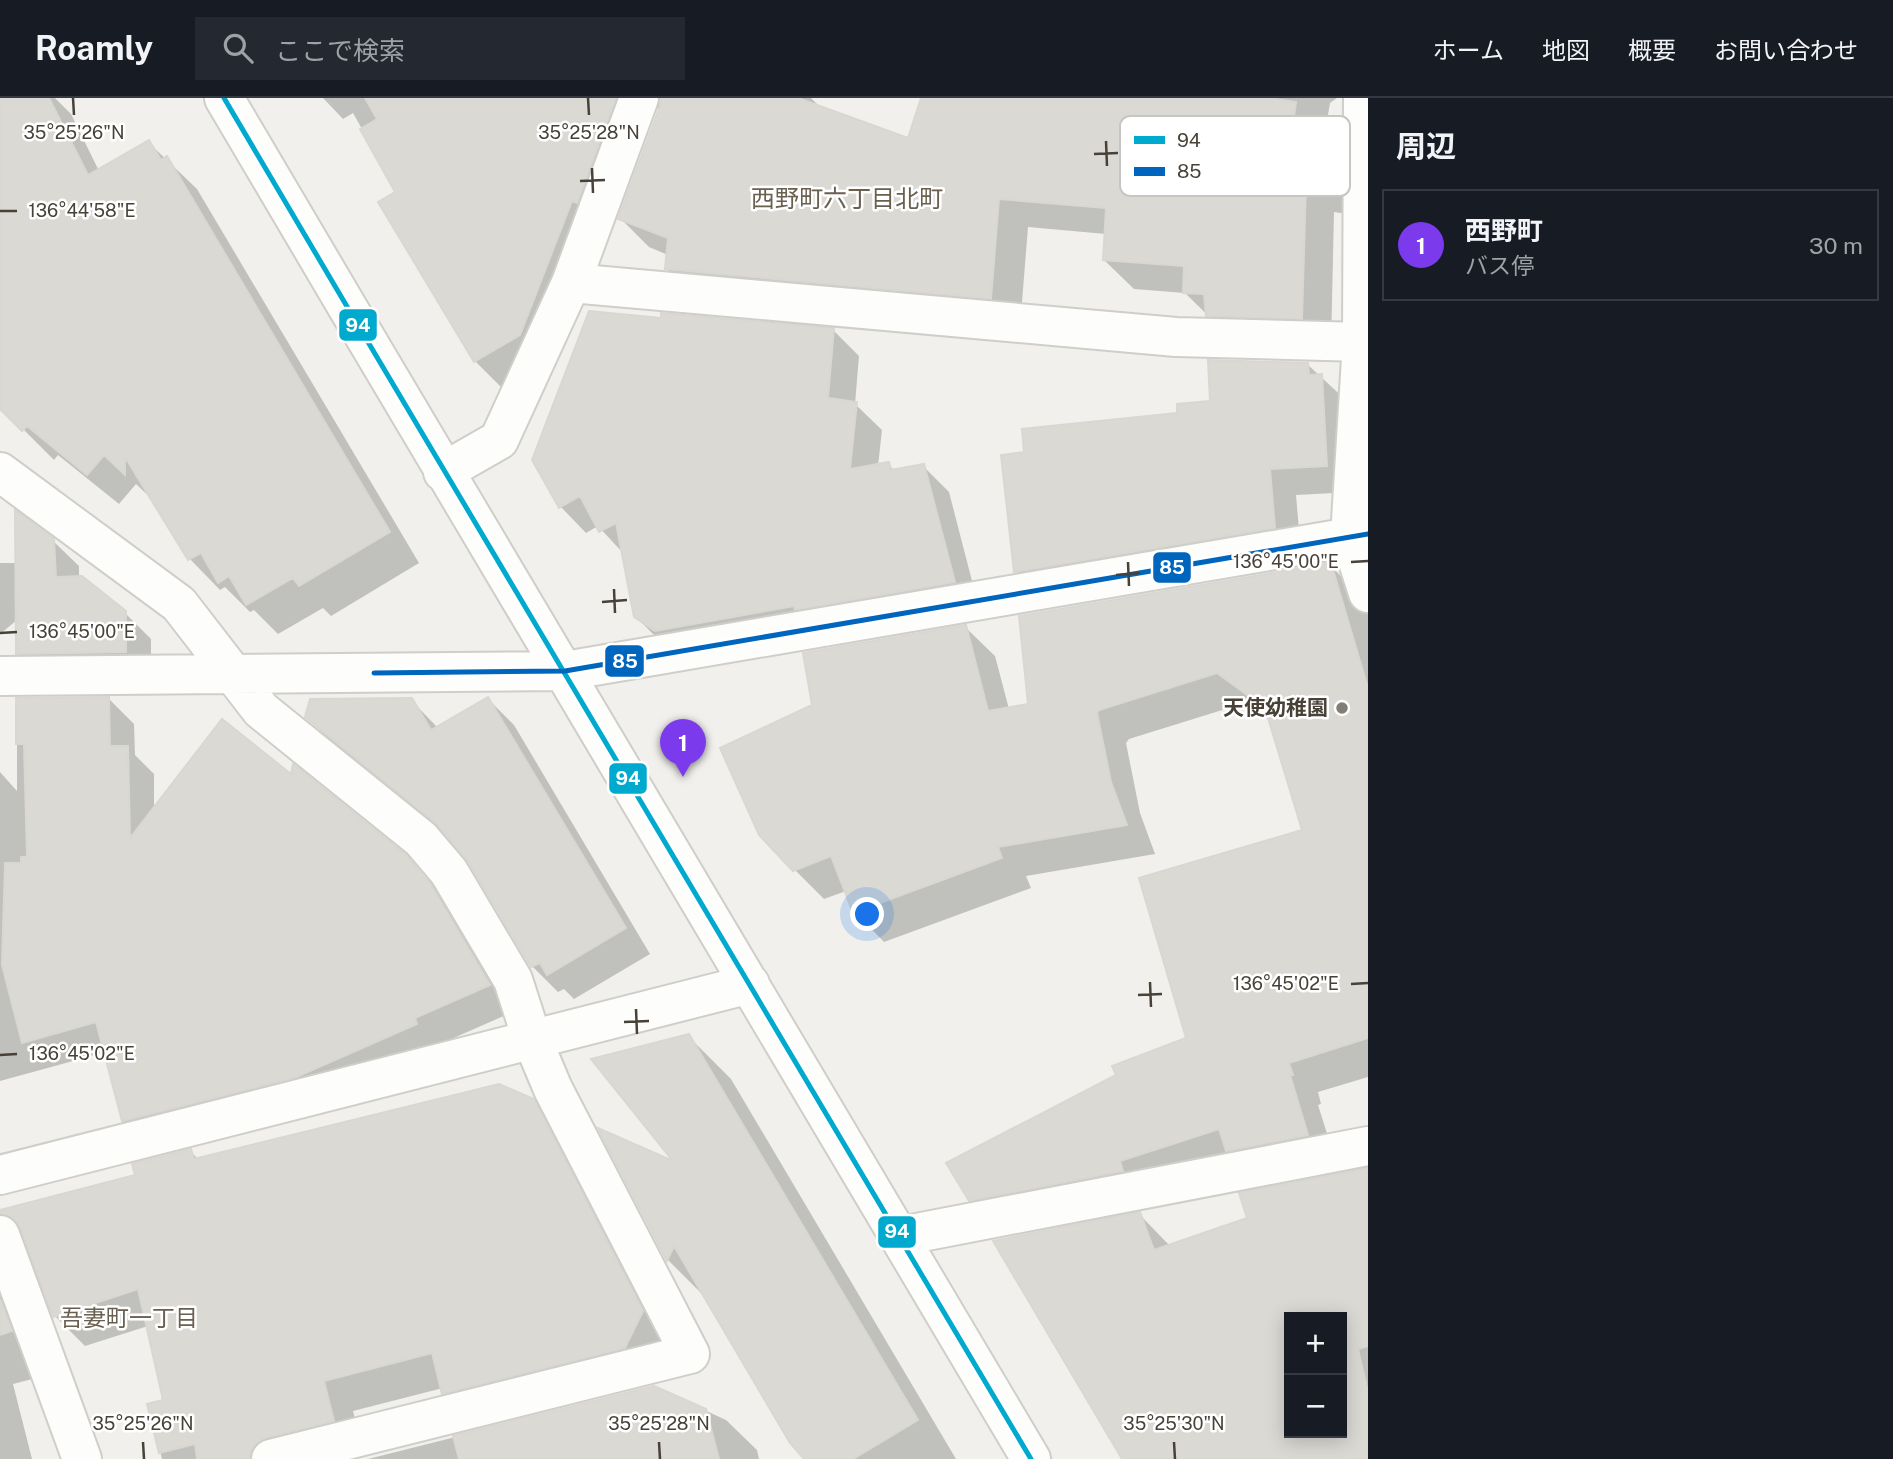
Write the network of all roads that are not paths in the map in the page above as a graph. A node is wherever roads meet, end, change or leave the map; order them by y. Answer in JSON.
{"nodes":[{"id":1,"x":224,"y":98,"type":"edge"},
{"id":2,"x":639,"y":98,"type":"edge"},
{"id":3,"x":1363,"y":98,"type":"edge"},
{"id":4,"x":570,"y":283,"type":"junction"},
{"id":5,"x":1362,"y":342,"type":"junction"},
{"id":6,"x":443,"y":472,"type":"junction"},
{"id":7,"x":2,"y":478,"type":"edge"},
{"id":8,"x":1359,"y":535,"type":"edge"},
{"id":9,"x":1368,"y":593,"type":"edge"},
{"id":10,"x":565,"y":671,"type":"junction"},
{"id":11,"x":234,"y":674,"type":"junction"},
{"id":12,"x":0,"y":676,"type":"edge"},
{"id":13,"x":750,"y":984,"type":"junction"},
{"id":14,"x":532,"y":1039,"type":"junction"},
{"id":15,"x":1368,"y":1146,"type":"edge"},
{"id":16,"x":0,"y":1175,"type":"edge"},
{"id":17,"x":0,"y":1235,"type":"edge"},
{"id":18,"x":901,"y":1236,"type":"junction"},
{"id":19,"x":82,"y":1459,"type":"edge"},
{"id":20,"x":271,"y":1459,"type":"edge"},
{"id":21,"x":1031,"y":1459,"type":"edge"}],
"edges":[{"from":1,"to":6,"type":"street"},
{"from":2,"to":4,"type":"street"},
{"from":3,"to":5,"type":"street"},
{"from":4,"to":5,"type":"street"},
{"from":4,"to":6,"type":"street"},
{"from":5,"to":8,"type":"street"},
{"from":6,"to":10,"type":"street"},
{"from":7,"to":11,"type":"street"},
{"from":8,"to":9,"type":"street"},
{"from":8,"to":10,"type":"street"},
{"from":10,"to":11,"type":"street"},
{"from":10,"to":13,"type":"street"},
{"from":11,"to":12,"type":"street"},
{"from":11,"to":14,"type":"street"},
{"from":13,"to":14,"type":"street"},
{"from":13,"to":18,"type":"street"},
{"from":14,"to":16,"type":"street"},
{"from":14,"to":20,"type":"street"},
{"from":15,"to":18,"type":"street"},
{"from":17,"to":19,"type":"street"},
{"from":18,"to":21,"type":"street"}]}
